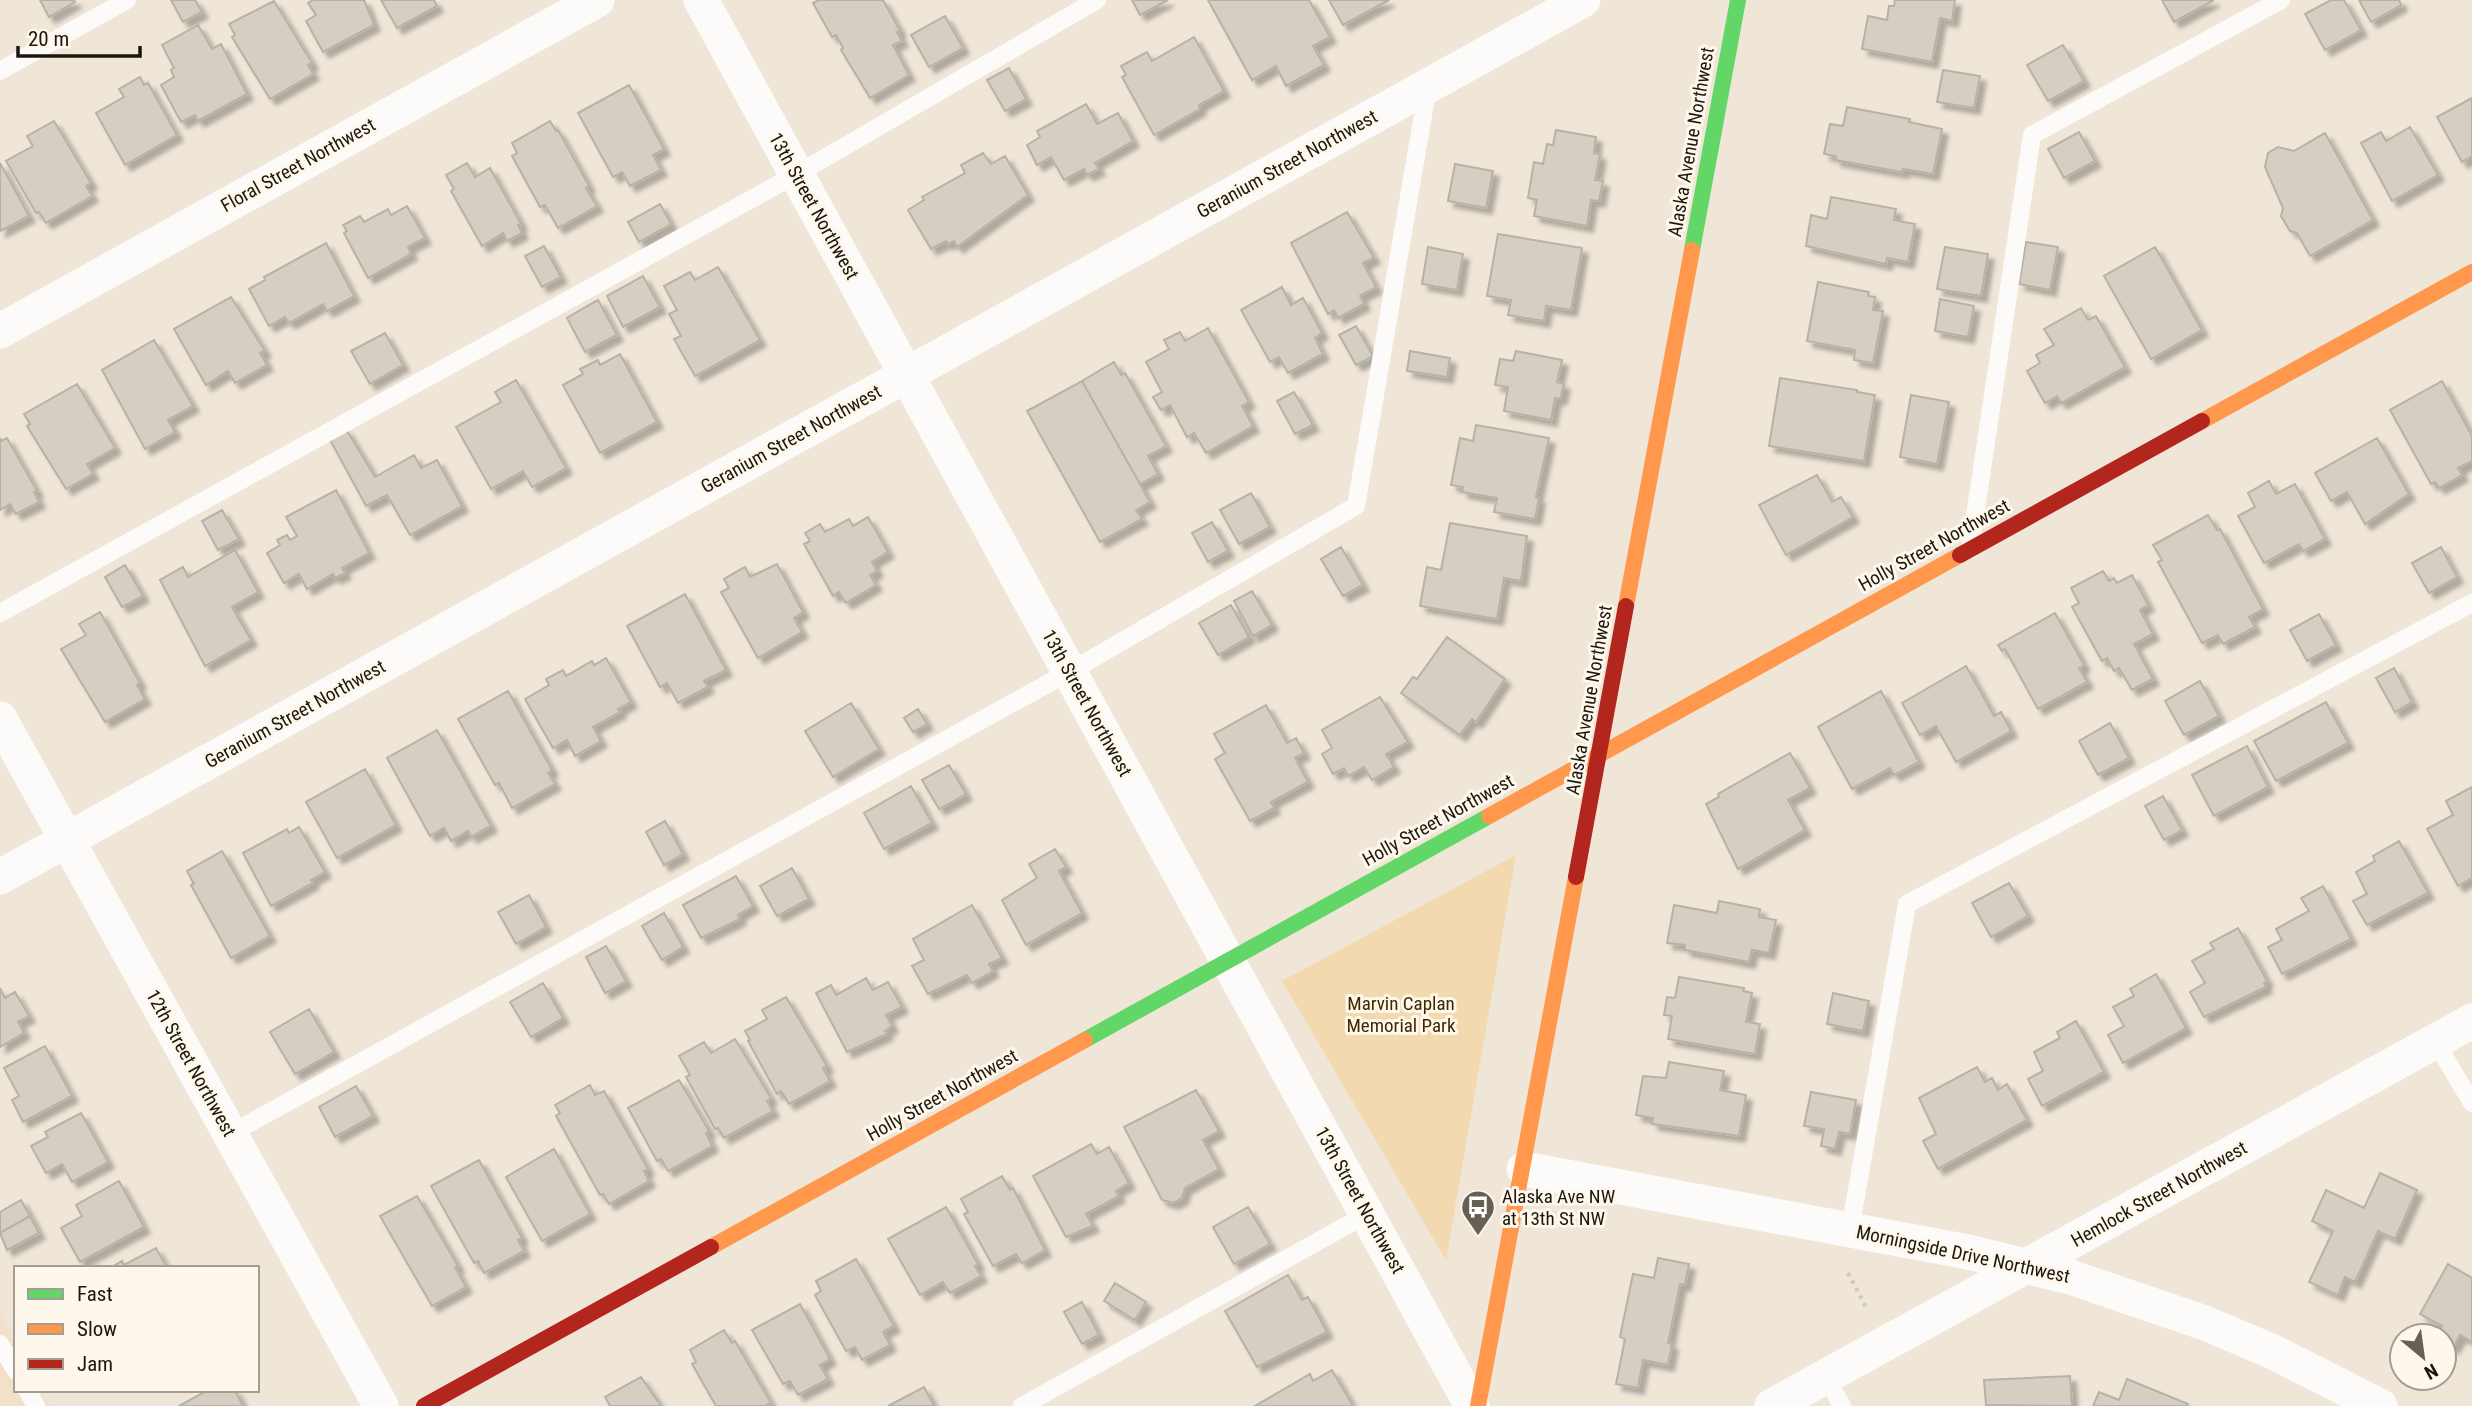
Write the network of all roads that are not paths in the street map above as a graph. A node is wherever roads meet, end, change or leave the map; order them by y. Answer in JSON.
{"nodes":[{"id":1,"x":127,"y":0,"type":"edge"},
{"id":2,"x":597,"y":0,"type":"edge"},
{"id":3,"x":701,"y":0,"type":"edge"},
{"id":4,"x":1097,"y":0,"type":"edge"},
{"id":5,"x":1583,"y":0,"type":"edge"},
{"id":6,"x":1738,"y":0,"type":"edge"},
{"id":7,"x":2281,"y":0,"type":"edge"},
{"id":8,"x":0,"y":71,"type":"edge"},
{"id":9,"x":1428,"y":86,"type":"junction"},
{"id":10,"x":797,"y":174,"type":"junction"},
{"id":11,"x":2472,"y":272,"type":"edge"},
{"id":12,"x":0,"y":331,"type":"edge"},
{"id":13,"x":907,"y":375,"type":"junction"},
{"id":14,"x":1970,"y":550,"type":"junction"},
{"id":15,"x":2472,"y":603,"type":"edge"},
{"id":16,"x":0,"y":613,"type":"edge"},
{"id":17,"x":1069,"y":671,"type":"junction"},
{"id":18,"x":0,"y":719,"type":"edge"},
{"id":19,"x":1601,"y":754,"type":"junction"},
{"id":20,"x":67,"y":840,"type":"junction"},
{"id":21,"x":0,"y":877,"type":"edge"},
{"id":22,"x":1228,"y":961,"type":"junction"},
{"id":23,"x":2472,"y":1021,"type":"edge"},
{"id":24,"x":2435,"y":1041,"type":"junction"},
{"id":25,"x":2472,"y":1103,"type":"edge"},
{"id":26,"x":230,"y":1134,"type":"junction"},
{"id":27,"x":1524,"y":1169,"type":"junction"},
{"id":28,"x":1367,"y":1214,"type":"junction"},
{"id":29,"x":1850,"y":1230,"type":"junction"},
{"id":30,"x":2029,"y":1266,"type":"junction"},
{"id":31,"x":0,"y":1343,"type":"edge"},
{"id":32,"x":14,"y":1368,"type":"edge"},
{"id":33,"x":1834,"y":1391,"type":"edge"},
{"id":34,"x":381,"y":1406,"type":"edge"},
{"id":35,"x":424,"y":1406,"type":"edge"},
{"id":36,"x":1022,"y":1406,"type":"edge"},
{"id":37,"x":1472,"y":1406,"type":"edge"},
{"id":38,"x":1478,"y":1406,"type":"edge"},
{"id":39,"x":1772,"y":1406,"type":"edge"},
{"id":40,"x":2380,"y":1406,"type":"edge"}],
"edges":[{"from":1,"to":8,"type":"lane"},
{"from":2,"to":12,"type":"street","name":"Floral Street Northwest"},
{"from":3,"to":10,"type":"street","name":"13th Street Northwest"},
{"from":4,"to":10,"type":"lane"},
{"from":5,"to":9,"type":"street","name":"Geranium Street Northwest"},
{"from":6,"to":19,"type":"street","name":"Alaska Avenue Northwest"},
{"from":7,"to":14,"type":"lane"},
{"from":9,"to":13,"type":"street","name":"Geranium Street Northwest"},
{"from":9,"to":17,"type":"lane"},
{"from":10,"to":13,"type":"street","name":"13th Street Northwest"},
{"from":10,"to":16,"type":"lane"},
{"from":11,"to":14,"type":"street","name":"Holly Street Northwest"},
{"from":13,"to":17,"type":"street","name":"13th Street Northwest"},
{"from":13,"to":20,"type":"street","name":"Geranium Street Northwest"},
{"from":14,"to":19,"type":"street","name":"Holly Street Northwest"},
{"from":15,"to":29,"type":"lane"},
{"from":17,"to":22,"type":"street","name":"13th Street Northwest"},
{"from":17,"to":26,"type":"lane"},
{"from":18,"to":20,"type":"street","name":"12th Street Northwest"},
{"from":19,"to":22,"type":"street","name":"Holly Street Northwest"},
{"from":19,"to":27,"type":"street","name":"Alaska Avenue Northwest"},
{"from":20,"to":21,"type":"street","name":"Geranium Street Northwest"},
{"from":20,"to":26,"type":"street","name":"12th Street Northwest"},
{"from":22,"to":28,"type":"street","name":"13th Street Northwest"},
{"from":22,"to":35,"type":"street","name":"Holly Street Northwest"},
{"from":23,"to":24,"type":"street","name":"Hemlock Street Northwest"},
{"from":24,"to":25,"type":"lane"},
{"from":24,"to":30,"type":"street","name":"Hemlock Street Northwest"},
{"from":26,"to":34,"type":"street","name":"12th Street Northwest"},
{"from":27,"to":29,"type":"street","name":"Morningside Drive Northwest"},
{"from":27,"to":38,"type":"street","name":"Alaska Avenue Northwest"},
{"from":28,"to":36,"type":"lane"},
{"from":28,"to":37,"type":"street","name":"13th Street Northwest"},
{"from":29,"to":30,"type":"street","name":"Morningside Drive Northwest"},
{"from":30,"to":33,"type":"street","name":"Hemlock Street Northwest"},
{"from":30,"to":40,"type":"street","name":"Morningside Drive Northwest"},
{"from":31,"to":32,"type":"lane"},
{"from":33,"to":39,"type":"street","name":"Hemlock Street Northwest"}]}
